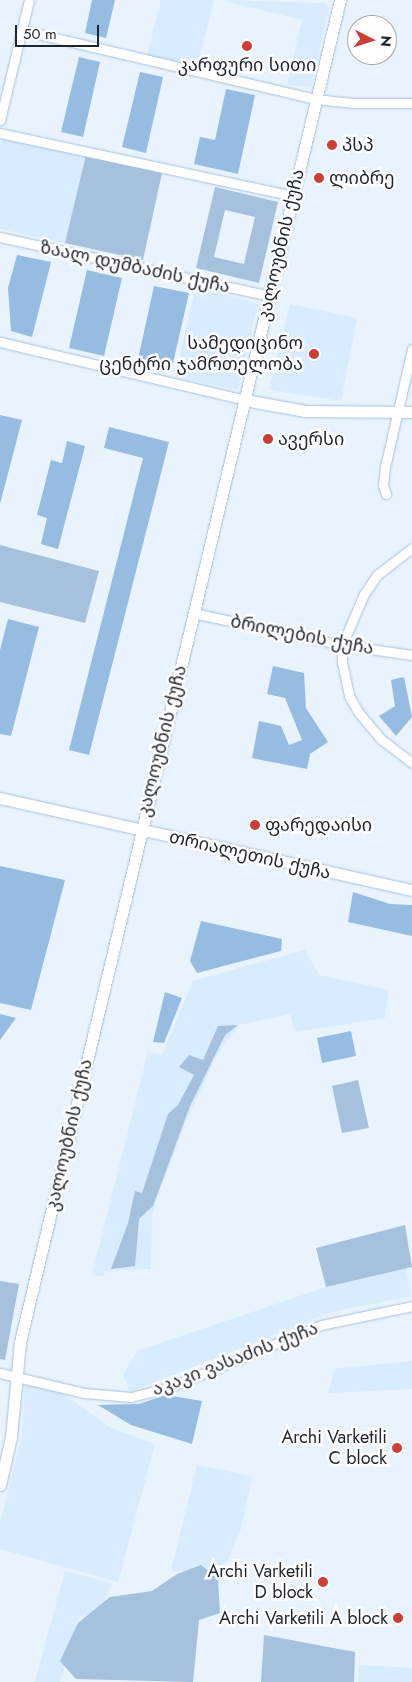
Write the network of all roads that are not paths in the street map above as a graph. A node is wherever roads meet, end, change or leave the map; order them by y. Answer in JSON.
{"nodes":[{"id":1,"x":29,"y":0,"type":"edge"},
{"id":2,"x":338,"y":1,"type":"edge"},
{"id":3,"x":21,"y":30,"type":"junction"},
{"id":4,"x":315,"y":99,"type":"junction"},
{"id":5,"x":412,"y":103,"type":"edge"},
{"id":6,"x":0,"y":120,"type":"edge"},
{"id":7,"x":0,"y":133,"type":"edge"},
{"id":8,"x":293,"y":196,"type":"junction"},
{"id":9,"x":0,"y":237,"type":"edge"},
{"id":10,"x":270,"y":296,"type":"junction"},
{"id":11,"x":0,"y":342,"type":"edge"},
{"id":12,"x":412,"y":349,"type":"edge"},
{"id":13,"x":245,"y":400,"type":"junction"},
{"id":14,"x":412,"y":412,"type":"edge"},
{"id":15,"x":397,"y":413,"type":"junction"},
{"id":16,"x":386,"y":494,"type":"dead end"},
{"id":17,"x":412,"y":548,"type":"edge"},
{"id":18,"x":193,"y":613,"type":"junction"},
{"id":19,"x":342,"y":645,"type":"junction"},
{"id":20,"x":412,"y":655,"type":"edge"},
{"id":21,"x":412,"y":763,"type":"edge"},
{"id":22,"x":0,"y":798,"type":"edge"},
{"id":23,"x":140,"y":829,"type":"junction"},
{"id":24,"x":412,"y":890,"type":"edge"},
{"id":25,"x":412,"y":1306,"type":"edge"},
{"id":26,"x":0,"y":1373,"type":"edge"},
{"id":27,"x":16,"y":1376,"type":"junction"},
{"id":28,"x":0,"y":1484,"type":"edge"}],
"edges":[{"from":1,"to":3,"type":"street"},
{"from":2,"to":4,"type":"street","name":"კალოუბნის ქუჩა"},
{"from":3,"to":4,"type":"street"},
{"from":3,"to":6,"type":"street"},
{"from":4,"to":5,"type":"street"},
{"from":4,"to":8,"type":"street","name":"კალოუბნის ქუჩა"},
{"from":7,"to":8,"type":"street"},
{"from":8,"to":10,"type":"street","name":"კალოუბნის ქუჩა"},
{"from":9,"to":10,"type":"street","name":"ზაალ დუმბაძის ქუჩა"},
{"from":10,"to":13,"type":"street","name":"კალოუბნის ქუჩა"},
{"from":11,"to":13,"type":"street"},
{"from":12,"to":15,"type":"street"},
{"from":13,"to":15,"type":"street"},
{"from":13,"to":18,"type":"street","name":"კალოუბნის ქუჩა"},
{"from":14,"to":15,"type":"street"},
{"from":15,"to":16,"type":"street"},
{"from":17,"to":19,"type":"street"},
{"from":18,"to":19,"type":"street","name":"ბრილების ქუჩა"},
{"from":18,"to":23,"type":"street","name":"კალოუბნის ქუჩა"},
{"from":19,"to":20,"type":"street","name":"ბრილების ქუჩა"},
{"from":19,"to":21,"type":"street"},
{"from":22,"to":23,"type":"street","name":"თრიალეთის ქუჩა"},
{"from":23,"to":24,"type":"street","name":"თრიალეთის ქუჩა"},
{"from":23,"to":27,"type":"street","name":"კალოუბნის ქუჩა"},
{"from":25,"to":27,"type":"street","name":"აკაკი ვასაძის ქუჩა"},
{"from":26,"to":27,"type":"street","name":"აკაკი ვასაძის ქუჩა"},
{"from":27,"to":28,"type":"street","name":"კალოუბნის ქუჩა"}]}
